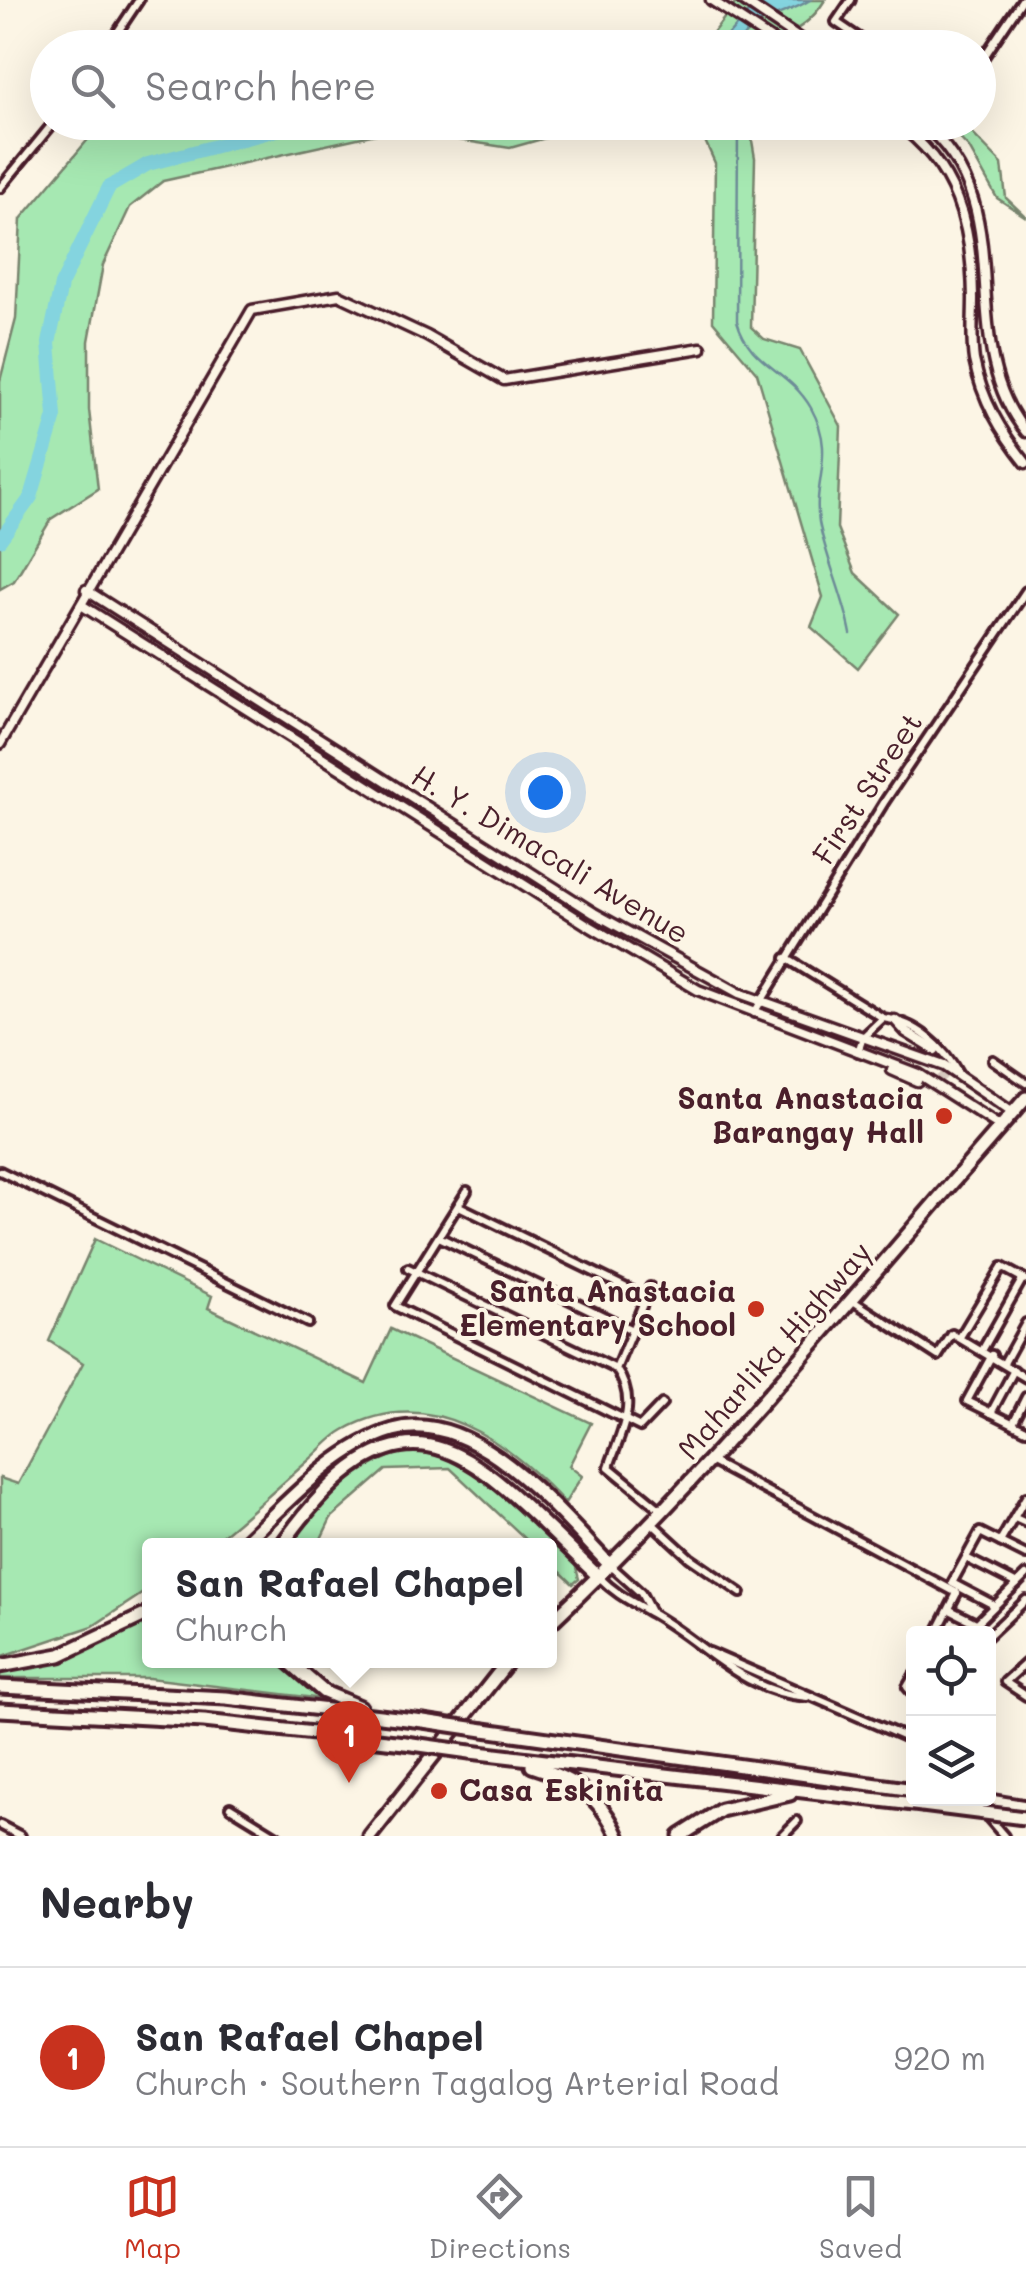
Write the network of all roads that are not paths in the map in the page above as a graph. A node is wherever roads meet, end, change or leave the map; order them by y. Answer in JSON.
{"nodes":[{"id":1,"x":139,"y":0,"type":"edge"},
{"id":2,"x":711,"y":0,"type":"edge"},
{"id":3,"x":742,"y":0,"type":"edge"},
{"id":4,"x":851,"y":0,"type":"edge"},
{"id":5,"x":1022,"y":0,"type":"edge"},
{"id":6,"x":119,"y":30,"type":"edge"},
{"id":7,"x":757,"y":30,"type":"edge"},
{"id":8,"x":787,"y":30,"type":"edge"},
{"id":9,"x":848,"y":30,"type":"edge"},
{"id":10,"x":996,"y":39,"type":"edge"},
{"id":11,"x":39,"y":140,"type":"edge"},
{"id":12,"x":918,"y":140,"type":"edge"},
{"id":13,"x":938,"y":140,"type":"edge"},
{"id":14,"x":957,"y":160,"type":"junction"},
{"id":15,"x":944,"y":170,"type":"junction"},
{"id":16,"x":0,"y":188,"type":"edge"},
{"id":17,"x":701,"y":348,"type":"dead end"},
{"id":18,"x":1026,"y":432,"type":"edge"},
{"id":19,"x":1026,"y":463,"type":"edge"},
{"id":20,"x":86,"y":590,"type":"junction"},
{"id":21,"x":1026,"y":592,"type":"edge"},
{"id":22,"x":83,"y":606,"type":"junction"},
{"id":23,"x":0,"y":744,"type":"edge"},
{"id":24,"x":594,"y":913,"type":"junction"},
{"id":25,"x":586,"y":924,"type":"junction"},
{"id":26,"x":786,"y":958,"type":"junction"},
{"id":27,"x":758,"y":1001,"type":"junction"},
{"id":28,"x":754,"y":1013,"type":"junction"},
{"id":29,"x":883,"y":1018,"type":"junction"},
{"id":30,"x":896,"y":1020,"type":"junction"},
{"id":31,"x":862,"y":1037,"type":"junction"},
{"id":32,"x":935,"y":1050,"type":"dead end"},
{"id":33,"x":858,"y":1054,"type":"junction"},
{"id":34,"x":876,"y":1060,"type":"junction"},
{"id":35,"x":992,"y":1060,"type":"dead end"},
{"id":36,"x":960,"y":1076,"type":"junction"},
{"id":37,"x":917,"y":1081,"type":"dead end"},
{"id":38,"x":1026,"y":1083,"type":"edge"},
{"id":39,"x":982,"y":1089,"type":"junction"},
{"id":40,"x":1026,"y":1098,"type":"edge"},
{"id":41,"x":970,"y":1104,"type":"junction"},
{"id":42,"x":1019,"y":1116,"type":"edge"},
{"id":43,"x":1002,"y":1127,"type":"junction"},
{"id":44,"x":0,"y":1170,"type":"edge"},
{"id":45,"x":466,"y":1191,"type":"dead end"},
{"id":46,"x":460,"y":1206,"type":"junction"},
{"id":47,"x":439,"y":1237,"type":"junction"},
{"id":48,"x":412,"y":1271,"type":"junction"},
{"id":49,"x":1024,"y":1279,"type":"edge"},
{"id":50,"x":650,"y":1287,"type":"dead end"},
{"id":51,"x":645,"y":1297,"type":"junction"},
{"id":52,"x":852,"y":1301,"type":"junction"},
{"id":53,"x":308,"y":1322,"type":"dead end"},
{"id":54,"x":1026,"y":1323,"type":"edge"},
{"id":55,"x":630,"y":1329,"type":"junction"},
{"id":56,"x":960,"y":1337,"type":"junction"},
{"id":57,"x":983,"y":1349,"type":"junction"},
{"id":58,"x":992,"y":1355,"type":"junction"},
{"id":59,"x":1004,"y":1363,"type":"junction"},
{"id":60,"x":616,"y":1369,"type":"junction"},
{"id":61,"x":1014,"y":1370,"type":"junction"},
{"id":62,"x":1026,"y":1378,"type":"edge"},
{"id":63,"x":1026,"y":1398,"type":"edge"},
{"id":64,"x":662,"y":1404,"type":"dead end"},
{"id":65,"x":991,"y":1413,"type":"junction"},
{"id":66,"x":629,"y":1418,"type":"junction"},
{"id":67,"x":1013,"y":1423,"type":"junction"},
{"id":68,"x":1026,"y":1430,"type":"edge"},
{"id":69,"x":712,"y":1462,"type":"junction"},
{"id":70,"x":1026,"y":1498,"type":"edge"},
{"id":71,"x":664,"y":1512,"type":"junction"},
{"id":72,"x":1015,"y":1518,"type":"junction"},
{"id":73,"x":1026,"y":1524,"type":"edge"},
{"id":74,"x":654,"y":1525,"type":"junction"},
{"id":75,"x":249,"y":1538,"type":"edge"},
{"id":76,"x":287,"y":1538,"type":"edge"},
{"id":77,"x":1000,"y":1542,"type":"junction"},
{"id":78,"x":1026,"y":1555,"type":"edge"},
{"id":79,"x":966,"y":1558,"type":"junction"},
{"id":80,"x":611,"y":1566,"type":"junction"},
{"id":81,"x":1026,"y":1575,"type":"edge"},
{"id":82,"x":600,"y":1577,"type":"junction"},
{"id":83,"x":1017,"y":1584,"type":"junction"},
{"id":84,"x":634,"y":1586,"type":"junction"},
{"id":85,"x":959,"y":1590,"type":"junction"},
{"id":86,"x":741,"y":1593,"type":"dead end"},
{"id":87,"x":1026,"y":1600,"type":"edge"},
{"id":88,"x":624,"y":1601,"type":"junction"},
{"id":89,"x":994,"y":1605,"type":"junction"},
{"id":90,"x":950,"y":1610,"type":"junction"},
{"id":91,"x":652,"y":1613,"type":"junction"},
{"id":92,"x":142,"y":1617,"type":"edge"},
{"id":93,"x":557,"y":1617,"type":"edge"},
{"id":94,"x":976,"y":1624,"type":"joint"},
{"id":95,"x":941,"y":1626,"type":"edge"},
{"id":96,"x":996,"y":1628,"type":"edge"},
{"id":97,"x":704,"y":1650,"type":"junction"},
{"id":98,"x":1026,"y":1663,"type":"edge"},
{"id":99,"x":0,"y":1666,"type":"edge"},
{"id":100,"x":294,"y":1668,"type":"edge"},
{"id":101,"x":503,"y":1668,"type":"edge"},
{"id":102,"x":0,"y":1687,"type":"edge"},
{"id":103,"x":1026,"y":1696,"type":"edge"},
{"id":104,"x":807,"y":1697,"type":"junction"},
{"id":105,"x":0,"y":1710,"type":"edge"},
{"id":106,"x":393,"y":1717,"type":"junction"},
{"id":107,"x":906,"y":1738,"type":"edge"},
{"id":108,"x":499,"y":1755,"type":"junction"},
{"id":109,"x":906,"y":1788,"type":"edge"},
{"id":110,"x":806,"y":1791,"type":"junction"},
{"id":111,"x":996,"y":1802,"type":"edge"},
{"id":112,"x":979,"y":1806,"type":"edge"},
{"id":113,"x":230,"y":1807,"type":"dead end"},
{"id":114,"x":1026,"y":1814,"type":"edge"},
{"id":115,"x":796,"y":1822,"type":"dead end"},
{"id":116,"x":0,"y":1825,"type":"edge"},
{"id":117,"x":21,"y":1836,"type":"edge"},
{"id":118,"x":277,"y":1836,"type":"edge"},
{"id":119,"x":370,"y":1836,"type":"edge"},
{"id":120,"x":618,"y":1836,"type":"edge"},
{"id":121,"x":680,"y":1836,"type":"edge"},
{"id":122,"x":782,"y":1836,"type":"edge"},
{"id":123,"x":1004,"y":1836,"type":"edge"}],
"edges":[{"from":1,"to":6,"type":"street"},
{"from":2,"to":7,"type":"street"},
{"from":3,"to":8,"type":"street"},
{"from":4,"to":9,"type":"street"},
{"from":5,"to":10,"type":"street"},
{"from":11,"to":16,"type":"street"},
{"from":12,"to":15,"type":"street"},
{"from":13,"to":14,"type":"street"},
{"from":14,"to":15,"type":"street"},
{"from":14,"to":18,"type":"street"},
{"from":15,"to":19,"type":"street"},
{"from":17,"to":20,"type":"street"},
{"from":20,"to":22,"type":"street"},
{"from":20,"to":24,"type":"street","name":"H. Y. Dimacali Avenue"},
{"from":21,"to":26,"type":"street","name":"First Street"},
{"from":22,"to":23,"type":"street"},
{"from":22,"to":25,"type":"street","name":"H. Y. Dimacali Avenue"},
{"from":24,"to":25,"type":"street"},
{"from":24,"to":27,"type":"street","name":"H. Y. Dimacali Avenue"},
{"from":25,"to":28,"type":"street","name":"H. Y. Dimacali Avenue"},
{"from":26,"to":27,"type":"street","name":"First Street"},
{"from":26,"to":29,"type":"street"},
{"from":27,"to":28,"type":"street","name":"First Street"},
{"from":27,"to":31,"type":"street","name":"H. Y. Dimacali Avenue"},
{"from":28,"to":33,"type":"street","name":"H. Y. Dimacali Avenue"},
{"from":29,"to":30,"type":"street"},
{"from":29,"to":31,"type":"street"},
{"from":30,"to":32,"type":"street"},
{"from":30,"to":36,"type":"street"},
{"from":31,"to":33,"type":"street"},
{"from":31,"to":36,"type":"street","name":"H. Y. Dimacali Avenue"},
{"from":33,"to":34,"type":"street","name":"H. Y. Dimacali Avenue"},
{"from":34,"to":37,"type":"street"},
{"from":34,"to":41,"type":"street","name":"H. Y. Dimacali Avenue"},
{"from":35,"to":38,"type":"street"},
{"from":36,"to":39,"type":"street","name":"H. Y. Dimacali Avenue"},
{"from":39,"to":41,"type":"street"},
{"from":39,"to":42,"type":"street","name":"H. Y. Dimacali Avenue"},
{"from":40,"to":42,"type":"highway","name":"Maharlika Highway"},
{"from":41,"to":43,"type":"street","name":"H. Y. Dimacali Avenue"},
{"from":42,"to":43,"type":"highway","name":"Maharlika Highway"},
{"from":43,"to":52,"type":"highway","name":"Maharlika Highway"},
{"from":44,"to":53,"type":"street"},
{"from":45,"to":46,"type":"street"},
{"from":46,"to":47,"type":"street"},
{"from":46,"to":51,"type":"street"},
{"from":47,"to":48,"type":"street"},
{"from":47,"to":55,"type":"street"},
{"from":48,"to":60,"type":"street"},
{"from":48,"to":66,"type":"street"},
{"from":49,"to":56,"type":"street"},
{"from":49,"to":57,"type":"street"},
{"from":50,"to":51,"type":"street"},
{"from":51,"to":55,"type":"street"},
{"from":52,"to":56,"type":"street"},
{"from":52,"to":69,"type":"highway","name":"Maharlika Highway"},
{"from":54,"to":59,"type":"street"},
{"from":55,"to":60,"type":"street"},
{"from":56,"to":57,"type":"street"},
{"from":57,"to":58,"type":"street"},
{"from":58,"to":59,"type":"street"},
{"from":58,"to":65,"type":"street"},
{"from":59,"to":61,"type":"street"},
{"from":60,"to":66,"type":"street"},
{"from":61,"to":62,"type":"street"},
{"from":61,"to":65,"type":"street"},
{"from":63,"to":67,"type":"street"},
{"from":64,"to":66,"type":"street"},
{"from":65,"to":67,"type":"street"},
{"from":66,"to":71,"type":"street"},
{"from":67,"to":68,"type":"street"},
{"from":69,"to":71,"type":"highway","name":"Maharlika Highway"},
{"from":69,"to":85,"type":"street"},
{"from":70,"to":72,"type":"street"},
{"from":71,"to":74,"type":"highway","name":"Maharlika Highway"},
{"from":72,"to":73,"type":"street"},
{"from":72,"to":77,"type":"street"},
{"from":74,"to":80,"type":"highway","name":"Maharlika Highway"},
{"from":74,"to":86,"type":"street"},
{"from":75,"to":80,"type":"highway"},
{"from":76,"to":82,"type":"highway"},
{"from":77,"to":78,"type":"street"},
{"from":77,"to":79,"type":"street"},
{"from":79,"to":83,"type":"street"},
{"from":79,"to":85,"type":"street"},
{"from":80,"to":82,"type":"highway","name":"Maharlika Highway"},
{"from":80,"to":84,"type":"street"},
{"from":81,"to":83,"type":"street"},
{"from":82,"to":88,"type":"street"},
{"from":82,"to":93,"type":"highway","name":"Maharlika Highway"},
{"from":83,"to":89,"type":"street"},
{"from":84,"to":88,"type":"street"},
{"from":84,"to":91,"type":"street"},
{"from":85,"to":89,"type":"street"},
{"from":85,"to":90,"type":"street"},
{"from":87,"to":96,"type":"street"},
{"from":88,"to":91,"type":"street"},
{"from":89,"to":94,"type":"street"},
{"from":90,"to":94,"type":"street"},
{"from":90,"to":95,"type":"street"},
{"from":91,"to":97,"type":"street"},
{"from":92,"to":99,"type":"highway"},
{"from":97,"to":104,"type":"street"},
{"from":97,"to":104,"type":"street"},
{"from":98,"to":103,"type":"street"},
{"from":100,"to":106,"type":"highway"},
{"from":101,"to":119,"type":"highway"},
{"from":102,"to":106,"type":"highway"},
{"from":104,"to":107,"type":"street"},
{"from":105,"to":108,"type":"highway","bridge":true},
{"from":106,"to":109,"type":"highway","bridge":true},
{"from":108,"to":110,"type":"highway"},
{"from":108,"to":120,"type":"highway"},
{"from":110,"to":114,"type":"highway","bridge":true},
{"from":110,"to":121,"type":"highway"},
{"from":111,"to":114,"type":"highway"},
{"from":112,"to":123,"type":"street"},
{"from":113,"to":118,"type":"street"},
{"from":115,"to":122,"type":"street"},
{"from":116,"to":117,"type":"street"}]}
